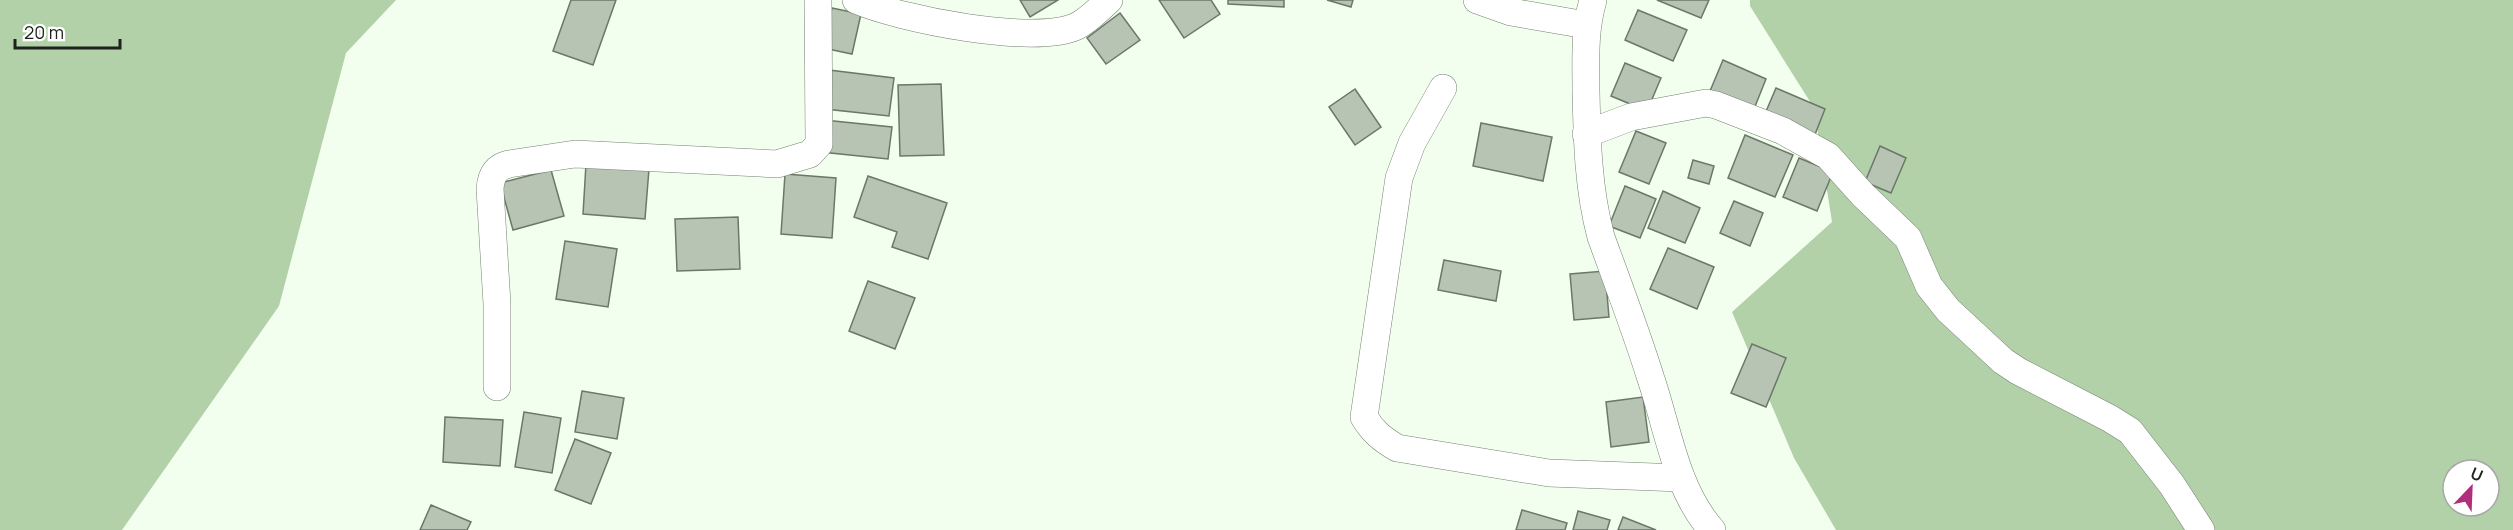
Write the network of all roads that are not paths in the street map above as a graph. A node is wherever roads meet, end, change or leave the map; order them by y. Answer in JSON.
{"nodes":[{"id":1,"x":818,"y":0,"type":"edge"},
{"id":2,"x":856,"y":0,"type":"edge"},
{"id":3,"x":1109,"y":0,"type":"edge"},
{"id":4,"x":1477,"y":0,"type":"edge"},
{"id":5,"x":1589,"y":13,"type":"edge"},
{"id":6,"x":1443,"y":88,"type":"dead end"},
{"id":7,"x":1586,"y":134,"type":"junction"},
{"id":8,"x":497,"y":387,"type":"dead end"},
{"id":9,"x":1681,"y":478,"type":"junction"},
{"id":10,"x":1712,"y":530,"type":"edge"},
{"id":11,"x":2201,"y":530,"type":"edge"}],
"edges":[{"from":1,"to":8,"type":"street"},
{"from":2,"to":3,"type":"street"},
{"from":4,"to":5,"type":"street"},
{"from":5,"to":7,"type":"street"},
{"from":6,"to":9,"type":"street"},
{"from":7,"to":9,"type":"street"},
{"from":7,"to":11,"type":"street"},
{"from":9,"to":10,"type":"street"}]}
